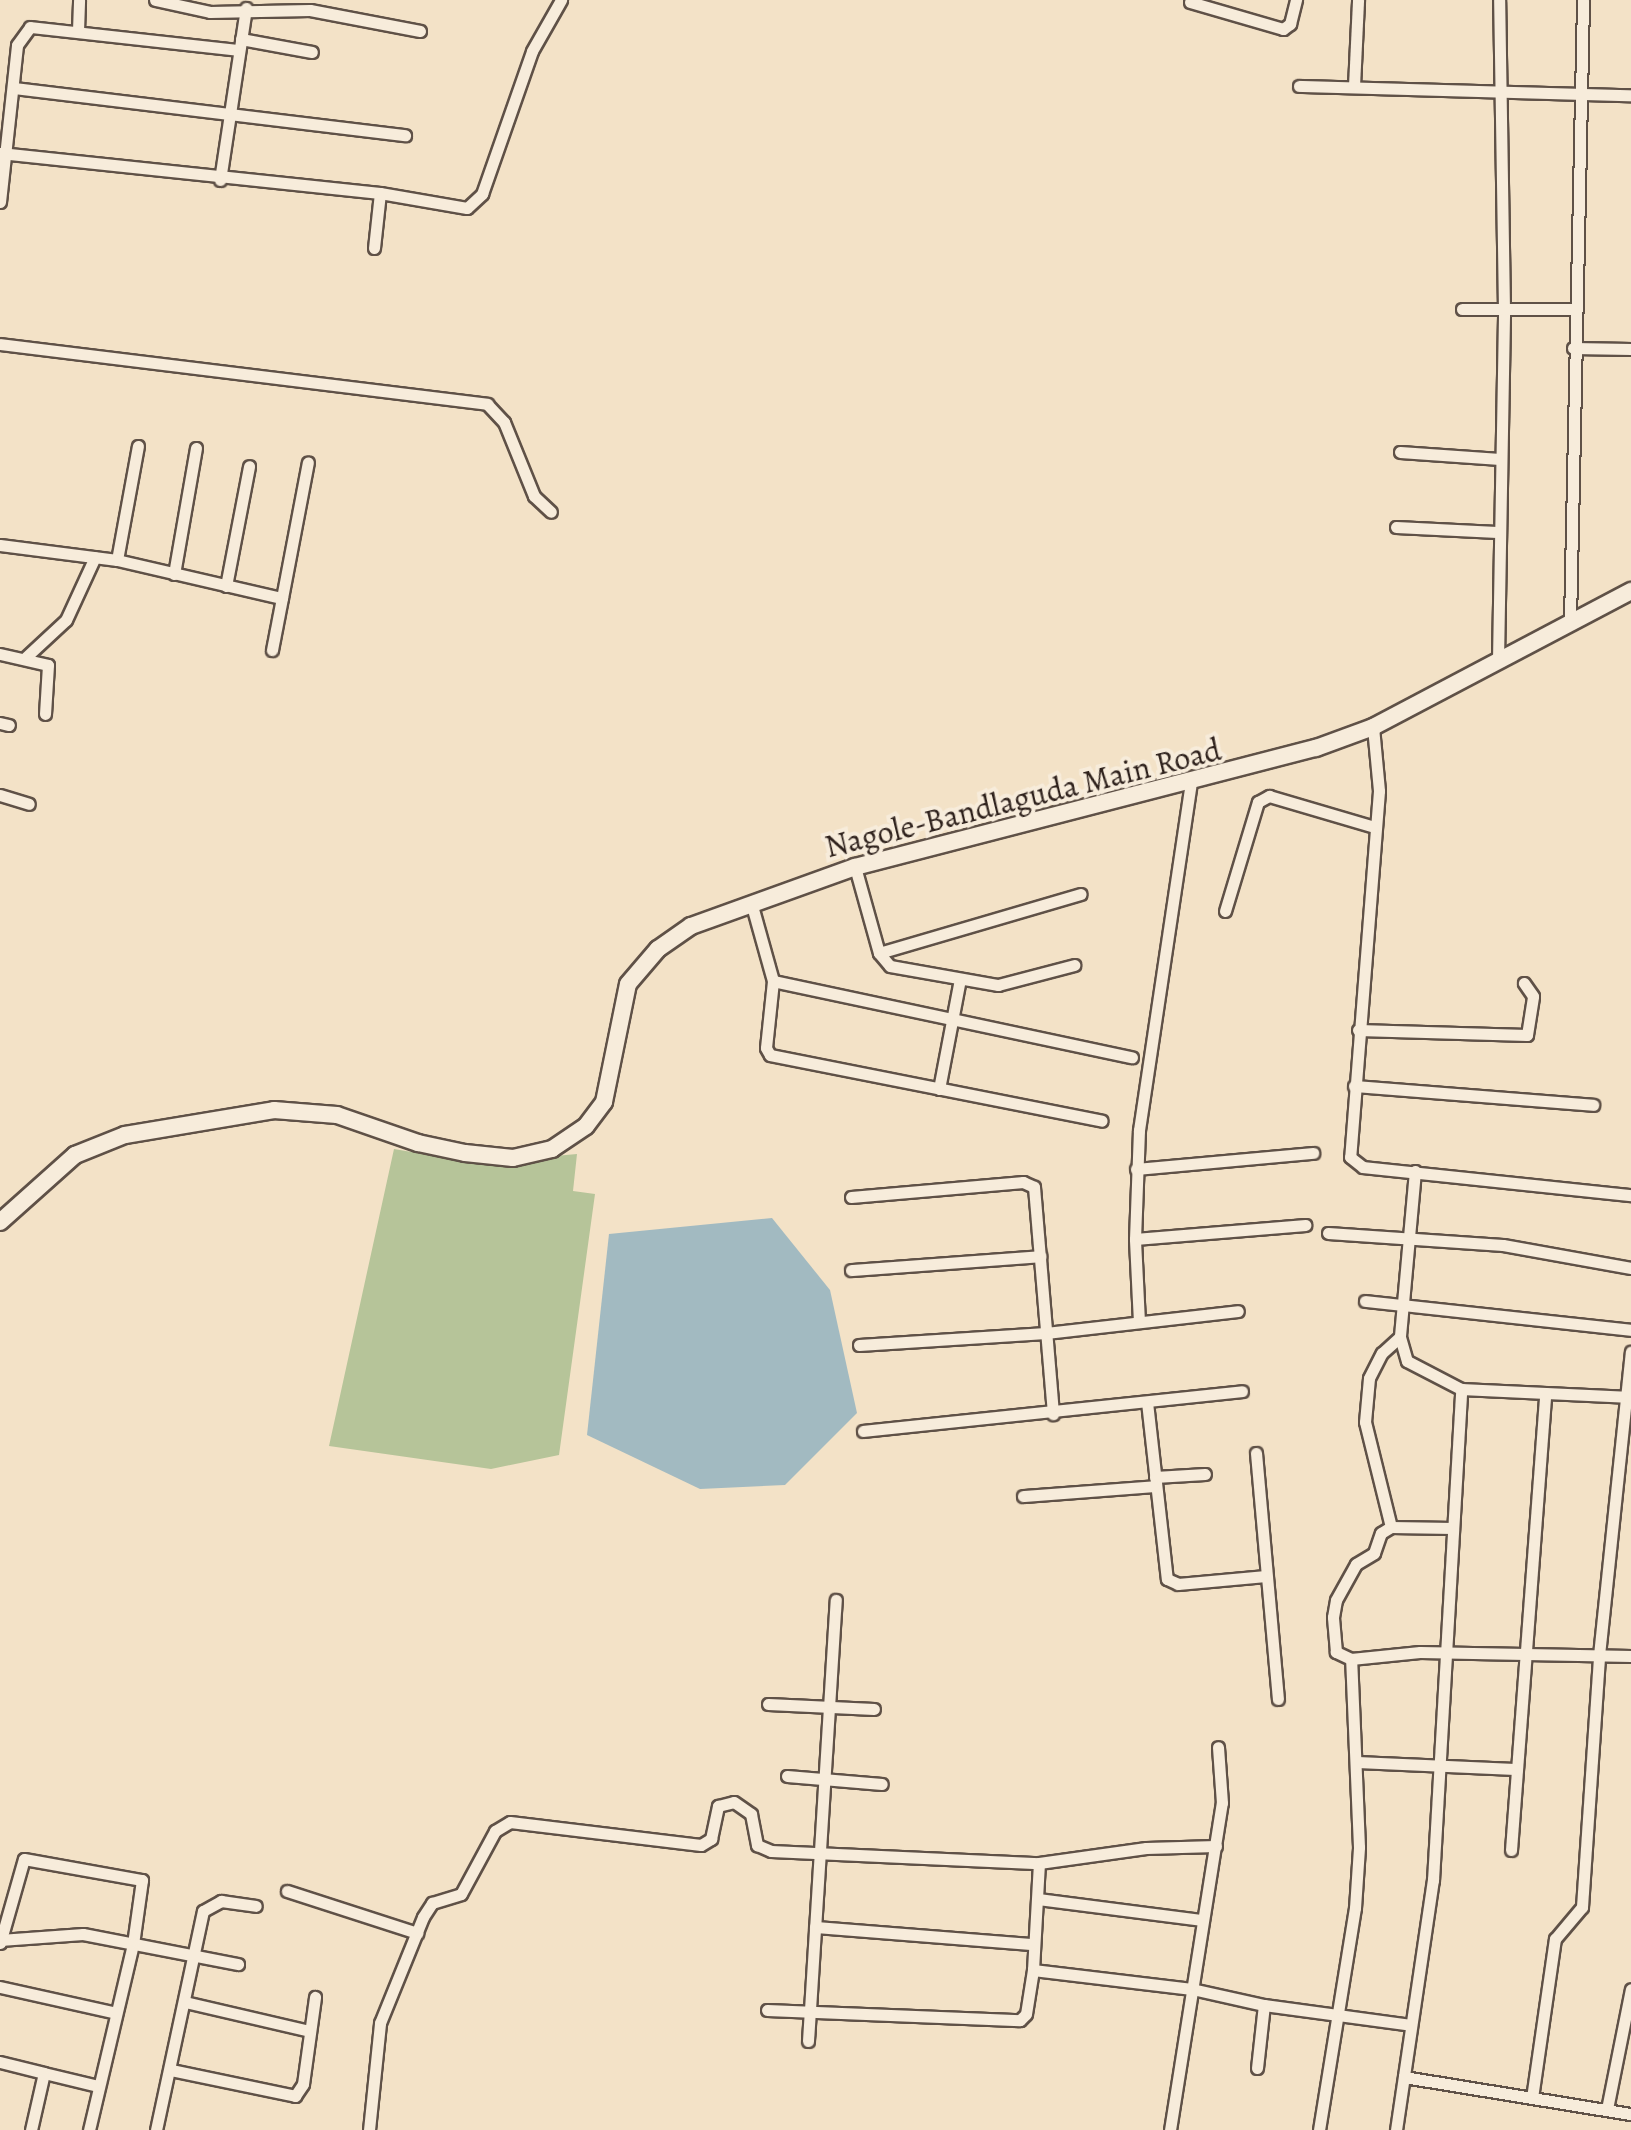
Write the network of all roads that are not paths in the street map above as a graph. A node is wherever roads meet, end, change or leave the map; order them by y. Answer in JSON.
{"nodes":[{"id":1,"x":79,"y":0,"type":"edge"},
{"id":2,"x":155,"y":0,"type":"edge"},
{"id":3,"x":561,"y":0,"type":"edge"},
{"id":4,"x":1296,"y":0,"type":"edge"},
{"id":5,"x":1358,"y":0,"type":"edge"},
{"id":6,"x":1499,"y":0,"type":"edge"},
{"id":7,"x":1583,"y":0,"type":"edge"},
{"id":8,"x":1190,"y":2,"type":"edge"},
{"id":9,"x":311,"y":5,"type":"edge"},
{"id":10,"x":246,"y":8,"type":"junction"},
{"id":11,"x":78,"y":31,"type":"junction"},
{"id":12,"x":420,"y":31,"type":"dead end"},
{"id":13,"x":240,"y":44,"type":"junction"},
{"id":14,"x":312,"y":52,"type":"dead end"},
{"id":15,"x":1299,"y":86,"type":"dead end"},
{"id":16,"x":1354,"y":86,"type":"junction"},
{"id":17,"x":14,"y":88,"type":"junction"},
{"id":18,"x":1499,"y":92,"type":"junction"},
{"id":19,"x":1581,"y":93,"type":"junction"},
{"id":20,"x":1631,"y":95,"type":"edge"},
{"id":21,"x":230,"y":114,"type":"junction"},
{"id":22,"x":405,"y":135,"type":"dead end"},
{"id":23,"x":3,"y":154,"type":"edge"},
{"id":24,"x":220,"y":180,"type":"junction"},
{"id":25,"x":380,"y":193,"type":"junction"},
{"id":26,"x":0,"y":202,"type":"edge"},
{"id":27,"x":374,"y":248,"type":"dead end"},
{"id":28,"x":1462,"y":309,"type":"dead end"},
{"id":29,"x":1504,"y":309,"type":"junction"},
{"id":30,"x":1573,"y":309,"type":"junction"},
{"id":31,"x":0,"y":344,"type":"edge"},
{"id":32,"x":1573,"y":348,"type":"junction"},
{"id":33,"x":1631,"y":349,"type":"edge"},
{"id":34,"x":138,"y":446,"type":"dead end"},
{"id":35,"x":196,"y":448,"type":"dead end"},
{"id":36,"x":1400,"y":452,"type":"dead end"},
{"id":37,"x":1500,"y":459,"type":"junction"},
{"id":38,"x":308,"y":462,"type":"dead end"},
{"id":39,"x":249,"y":466,"type":"dead end"},
{"id":40,"x":551,"y":512,"type":"dead end"},
{"id":41,"x":1396,"y":527,"type":"dead end"},
{"id":42,"x":1497,"y":532,"type":"junction"},
{"id":43,"x":0,"y":545,"type":"edge"},
{"id":44,"x":95,"y":557,"type":"junction"},
{"id":45,"x":117,"y":560,"type":"junction"},
{"id":46,"x":174,"y":574,"type":"junction"},
{"id":47,"x":226,"y":586,"type":"junction"},
{"id":48,"x":1631,"y":591,"type":"edge"},
{"id":49,"x":282,"y":598,"type":"junction"},
{"id":50,"x":1570,"y":622,"type":"junction"},
{"id":51,"x":272,"y":650,"type":"dead end"},
{"id":52,"x":0,"y":654,"type":"edge"},
{"id":53,"x":26,"y":657,"type":"junction"},
{"id":54,"x":1498,"y":660,"type":"junction"},
{"id":55,"x":45,"y":714,"type":"dead end"},
{"id":56,"x":1373,"y":727,"type":"junction"},
{"id":57,"x":1191,"y":784,"type":"junction"},
{"id":58,"x":0,"y":795,"type":"edge"},
{"id":59,"x":29,"y":804,"type":"dead end"},
{"id":60,"x":1374,"y":827,"type":"junction"},
{"id":61,"x":855,"y":867,"type":"junction"},
{"id":62,"x":1081,"y":894,"type":"dead end"},
{"id":63,"x":751,"y":902,"type":"junction"},
{"id":64,"x":1225,"y":911,"type":"dead end"},
{"id":65,"x":879,"y":953,"type":"junction"},
{"id":66,"x":1074,"y":965,"type":"dead end"},
{"id":67,"x":960,"y":979,"type":"junction"},
{"id":68,"x":773,"y":981,"type":"junction"},
{"id":69,"x":1524,"y":983,"type":"dead end"},
{"id":70,"x":953,"y":1019,"type":"junction"},
{"id":71,"x":1358,"y":1030,"type":"junction"},
{"id":72,"x":1132,"y":1057,"type":"dead end"},
{"id":73,"x":1354,"y":1086,"type":"junction"},
{"id":74,"x":939,"y":1089,"type":"junction"},
{"id":75,"x":1593,"y":1105,"type":"dead end"},
{"id":76,"x":1102,"y":1121,"type":"dead end"},
{"id":77,"x":1313,"y":1153,"type":"dead end"},
{"id":78,"x":1136,"y":1169,"type":"junction"},
{"id":79,"x":1415,"y":1171,"type":"junction"},
{"id":80,"x":1631,"y":1195,"type":"edge"},
{"id":81,"x":851,"y":1197,"type":"dead end"},
{"id":82,"x":0,"y":1222,"type":"edge"},
{"id":83,"x":1305,"y":1225,"type":"dead end"},
{"id":84,"x":1328,"y":1233,"type":"dead end"},
{"id":85,"x":1411,"y":1238,"type":"junction"},
{"id":86,"x":1135,"y":1239,"type":"junction"},
{"id":87,"x":1040,"y":1256,"type":"junction"},
{"id":88,"x":1631,"y":1268,"type":"edge"},
{"id":89,"x":851,"y":1270,"type":"dead end"},
{"id":90,"x":1365,"y":1301,"type":"dead end"},
{"id":91,"x":1405,"y":1304,"type":"junction"},
{"id":92,"x":1238,"y":1311,"type":"dead end"},
{"id":93,"x":1139,"y":1322,"type":"junction"},
{"id":94,"x":1631,"y":1330,"type":"edge"},
{"id":95,"x":1046,"y":1333,"type":"junction"},
{"id":96,"x":1400,"y":1337,"type":"junction"},
{"id":97,"x":859,"y":1345,"type":"dead end"},
{"id":98,"x":1631,"y":1352,"type":"edge"},
{"id":99,"x":1461,"y":1389,"type":"junction"},
{"id":100,"x":1242,"y":1391,"type":"dead end"},
{"id":101,"x":1545,"y":1393,"type":"junction"},
{"id":102,"x":1627,"y":1396,"type":"edge"},
{"id":103,"x":1147,"y":1402,"type":"junction"},
{"id":104,"x":1053,"y":1414,"type":"junction"},
{"id":105,"x":863,"y":1431,"type":"dead end"},
{"id":106,"x":1256,"y":1453,"type":"dead end"},
{"id":107,"x":1205,"y":1474,"type":"dead end"},
{"id":108,"x":1155,"y":1481,"type":"junction"},
{"id":109,"x":1023,"y":1496,"type":"dead end"},
{"id":110,"x":1391,"y":1527,"type":"junction"},
{"id":111,"x":1453,"y":1528,"type":"junction"},
{"id":112,"x":1266,"y":1576,"type":"junction"},
{"id":113,"x":836,"y":1600,"type":"dead end"},
{"id":114,"x":1447,"y":1653,"type":"junction"},
{"id":115,"x":1524,"y":1654,"type":"junction"},
{"id":116,"x":1599,"y":1655,"type":"junction"},
{"id":117,"x":1631,"y":1656,"type":"edge"},
{"id":118,"x":1351,"y":1659,"type":"junction"},
{"id":119,"x":1278,"y":1699,"type":"dead end"},
{"id":120,"x":768,"y":1704,"type":"dead end"},
{"id":121,"x":829,"y":1708,"type":"junction"},
{"id":122,"x":874,"y":1709,"type":"dead end"},
{"id":123,"x":1218,"y":1747,"type":"dead end"},
{"id":124,"x":1357,"y":1762,"type":"junction"},
{"id":125,"x":1439,"y":1765,"type":"junction"},
{"id":126,"x":1515,"y":1769,"type":"junction"},
{"id":127,"x":787,"y":1776,"type":"dead end"},
{"id":128,"x":823,"y":1780,"type":"junction"},
{"id":129,"x":882,"y":1784,"type":"dead end"},
{"id":130,"x":1216,"y":1846,"type":"junction"},
{"id":131,"x":1511,"y":1850,"type":"dead end"},
{"id":132,"x":817,"y":1854,"type":"junction"},
{"id":133,"x":1039,"y":1863,"type":"junction"},
{"id":134,"x":287,"y":1891,"type":"dead end"},
{"id":135,"x":1038,"y":1899,"type":"junction"},
{"id":136,"x":256,"y":1906,"type":"dead end"},
{"id":137,"x":1203,"y":1920,"type":"junction"},
{"id":138,"x":815,"y":1927,"type":"junction"},
{"id":139,"x":417,"y":1933,"type":"junction"},
{"id":140,"x":0,"y":1941,"type":"edge"},
{"id":141,"x":133,"y":1944,"type":"junction"},
{"id":142,"x":1031,"y":1944,"type":"junction"},
{"id":143,"x":194,"y":1956,"type":"junction"},
{"id":144,"x":238,"y":1964,"type":"dead end"},
{"id":145,"x":1033,"y":1970,"type":"junction"},
{"id":146,"x":0,"y":1987,"type":"edge"},
{"id":147,"x":1192,"y":1989,"type":"junction"},
{"id":148,"x":1631,"y":1989,"type":"edge"},
{"id":149,"x":315,"y":1997,"type":"dead end"},
{"id":150,"x":185,"y":2002,"type":"junction"},
{"id":151,"x":1264,"y":2005,"type":"junction"},
{"id":152,"x":767,"y":2010,"type":"dead end"},
{"id":153,"x":809,"y":2010,"type":"junction"},
{"id":154,"x":116,"y":2013,"type":"junction"},
{"id":155,"x":1337,"y":2015,"type":"junction"},
{"id":156,"x":1411,"y":2025,"type":"junction"},
{"id":157,"x":310,"y":2031,"type":"junction"},
{"id":158,"x":808,"y":2041,"type":"dead end"},
{"id":159,"x":0,"y":2062,"type":"edge"},
{"id":160,"x":1257,"y":2068,"type":"dead end"},
{"id":161,"x":171,"y":2070,"type":"junction"},
{"id":162,"x":44,"y":2073,"type":"junction"},
{"id":163,"x":1404,"y":2077,"type":"junction"},
{"id":164,"x":98,"y":2086,"type":"junction"},
{"id":165,"x":1532,"y":2098,"type":"junction"},
{"id":166,"x":1607,"y":2109,"type":"junction"},
{"id":167,"x":1631,"y":2114,"type":"edge"},
{"id":168,"x":31,"y":2130,"type":"edge"},
{"id":169,"x":89,"y":2130,"type":"edge"},
{"id":170,"x":156,"y":2130,"type":"edge"},
{"id":171,"x":369,"y":2130,"type":"edge"},
{"id":172,"x":1170,"y":2130,"type":"edge"},
{"id":173,"x":1319,"y":2130,"type":"edge"},
{"id":174,"x":1396,"y":2130,"type":"edge"}],
"edges":[{"from":1,"to":11,"type":"street"},
{"from":2,"to":10,"type":"street"},
{"from":3,"to":25,"type":"street"},
{"from":4,"to":8,"type":"street"},
{"from":5,"to":16,"type":"street"},
{"from":6,"to":18,"type":"street"},
{"from":7,"to":19,"type":"street"},
{"from":9,"to":10,"type":"street"},
{"from":9,"to":12,"type":"street"},
{"from":10,"to":13,"type":"street"},
{"from":11,"to":13,"type":"street"},
{"from":11,"to":17,"type":"street"},
{"from":13,"to":14,"type":"street"},
{"from":13,"to":21,"type":"street"},
{"from":15,"to":16,"type":"street"},
{"from":16,"to":18,"type":"street"},
{"from":17,"to":21,"type":"street"},
{"from":17,"to":23,"type":"street"},
{"from":18,"to":19,"type":"street"},
{"from":18,"to":29,"type":"street"},
{"from":19,"to":20,"type":"street"},
{"from":19,"to":30,"type":"street"},
{"from":21,"to":22,"type":"street"},
{"from":21,"to":24,"type":"street"},
{"from":23,"to":24,"type":"street"},
{"from":23,"to":26,"type":"street"},
{"from":24,"to":25,"type":"street"},
{"from":25,"to":27,"type":"street"},
{"from":28,"to":29,"type":"street"},
{"from":29,"to":30,"type":"street"},
{"from":29,"to":37,"type":"street"},
{"from":30,"to":32,"type":"street"},
{"from":31,"to":40,"type":"street"},
{"from":32,"to":33,"type":"street"},
{"from":32,"to":50,"type":"street"},
{"from":34,"to":45,"type":"street"},
{"from":35,"to":46,"type":"street"},
{"from":36,"to":37,"type":"street"},
{"from":37,"to":42,"type":"street"},
{"from":38,"to":49,"type":"street"},
{"from":39,"to":47,"type":"street"},
{"from":41,"to":42,"type":"street"},
{"from":42,"to":54,"type":"street"},
{"from":43,"to":44,"type":"street"},
{"from":44,"to":45,"type":"street"},
{"from":44,"to":53,"type":"street"},
{"from":45,"to":46,"type":"street"},
{"from":46,"to":47,"type":"street"},
{"from":47,"to":49,"type":"street"},
{"from":48,"to":50,"type":"street","name":"Nagole-Bandlaguda Main Road"},
{"from":49,"to":51,"type":"street"},
{"from":50,"to":54,"type":"street","name":"Nagole-Bandlaguda Main Road"},
{"from":52,"to":53,"type":"street"},
{"from":53,"to":55,"type":"street"},
{"from":54,"to":56,"type":"street","name":"Nagole-Bandlaguda Main Road"},
{"from":56,"to":57,"type":"street","name":"Nagole-Bandlaguda Main Road"},
{"from":56,"to":60,"type":"street"},
{"from":57,"to":61,"type":"street","name":"Nagole-Bandlaguda Main Road"},
{"from":57,"to":78,"type":"street"},
{"from":58,"to":59,"type":"street"},
{"from":60,"to":64,"type":"street"},
{"from":60,"to":71,"type":"street"},
{"from":61,"to":63,"type":"street","name":"Nagole-Bandlaguda Main Road"},
{"from":61,"to":65,"type":"street"},
{"from":62,"to":65,"type":"street"},
{"from":63,"to":68,"type":"street"},
{"from":63,"to":82,"type":"street","name":"Nagole-Bandlaguda Main Road"},
{"from":65,"to":67,"type":"street"},
{"from":66,"to":67,"type":"street"},
{"from":67,"to":70,"type":"street"},
{"from":68,"to":70,"type":"street"},
{"from":68,"to":74,"type":"street"},
{"from":69,"to":71,"type":"street"},
{"from":70,"to":72,"type":"street"},
{"from":70,"to":74,"type":"street"},
{"from":71,"to":73,"type":"street"},
{"from":73,"to":75,"type":"street"},
{"from":73,"to":79,"type":"street"},
{"from":74,"to":76,"type":"street"},
{"from":77,"to":78,"type":"street"},
{"from":78,"to":86,"type":"street"},
{"from":79,"to":80,"type":"street"},
{"from":79,"to":85,"type":"street"},
{"from":81,"to":87,"type":"street"},
{"from":83,"to":86,"type":"street"},
{"from":84,"to":85,"type":"street"},
{"from":85,"to":88,"type":"street"},
{"from":85,"to":91,"type":"street"},
{"from":86,"to":93,"type":"street"},
{"from":87,"to":89,"type":"street"},
{"from":87,"to":95,"type":"street"},
{"from":90,"to":91,"type":"street"},
{"from":91,"to":94,"type":"street"},
{"from":91,"to":96,"type":"street"},
{"from":92,"to":93,"type":"street"},
{"from":93,"to":95,"type":"street"},
{"from":95,"to":97,"type":"street"},
{"from":95,"to":104,"type":"street"},
{"from":96,"to":99,"type":"street"},
{"from":96,"to":110,"type":"street"},
{"from":98,"to":102,"type":"street"},
{"from":99,"to":101,"type":"street"},
{"from":99,"to":111,"type":"street"},
{"from":100,"to":103,"type":"street"},
{"from":101,"to":102,"type":"street"},
{"from":101,"to":115,"type":"street"},
{"from":102,"to":116,"type":"street"},
{"from":103,"to":104,"type":"street"},
{"from":103,"to":108,"type":"street"},
{"from":104,"to":105,"type":"street"},
{"from":106,"to":112,"type":"street"},
{"from":107,"to":108,"type":"street"},
{"from":108,"to":109,"type":"street"},
{"from":108,"to":112,"type":"street"},
{"from":110,"to":111,"type":"street"},
{"from":110,"to":118,"type":"street"},
{"from":111,"to":114,"type":"street"},
{"from":112,"to":119,"type":"street"},
{"from":113,"to":121,"type":"street"},
{"from":114,"to":115,"type":"street"},
{"from":114,"to":118,"type":"street"},
{"from":114,"to":125,"type":"street"},
{"from":115,"to":116,"type":"street"},
{"from":115,"to":126,"type":"street"},
{"from":116,"to":117,"type":"street"},
{"from":116,"to":165,"type":"street"},
{"from":118,"to":124,"type":"street"},
{"from":120,"to":121,"type":"street"},
{"from":121,"to":122,"type":"street"},
{"from":121,"to":128,"type":"street"},
{"from":123,"to":130,"type":"street"},
{"from":124,"to":125,"type":"street"},
{"from":124,"to":155,"type":"street"},
{"from":125,"to":126,"type":"street"},
{"from":125,"to":156,"type":"street"},
{"from":126,"to":131,"type":"street"},
{"from":127,"to":128,"type":"street"},
{"from":128,"to":129,"type":"street"},
{"from":128,"to":132,"type":"street"},
{"from":130,"to":133,"type":"street"},
{"from":130,"to":137,"type":"street"},
{"from":132,"to":133,"type":"street"},
{"from":132,"to":138,"type":"street"},
{"from":132,"to":139,"type":"street"},
{"from":133,"to":135,"type":"street"},
{"from":134,"to":139,"type":"street"},
{"from":135,"to":137,"type":"street"},
{"from":135,"to":142,"type":"street"},
{"from":136,"to":143,"type":"street"},
{"from":137,"to":147,"type":"street"},
{"from":138,"to":142,"type":"street"},
{"from":138,"to":153,"type":"street"},
{"from":139,"to":171,"type":"street"},
{"from":140,"to":141,"type":"street"},
{"from":140,"to":141,"type":"street"},
{"from":141,"to":143,"type":"street"},
{"from":141,"to":154,"type":"street"},
{"from":142,"to":145,"type":"street"},
{"from":143,"to":144,"type":"street"},
{"from":143,"to":150,"type":"street"},
{"from":145,"to":147,"type":"street"},
{"from":145,"to":153,"type":"street"},
{"from":146,"to":154,"type":"street"},
{"from":147,"to":151,"type":"street"},
{"from":147,"to":172,"type":"street"},
{"from":148,"to":166,"type":"street"},
{"from":149,"to":157,"type":"street"},
{"from":150,"to":157,"type":"street"},
{"from":150,"to":161,"type":"street"},
{"from":151,"to":155,"type":"street"},
{"from":151,"to":160,"type":"street"},
{"from":152,"to":153,"type":"street"},
{"from":153,"to":158,"type":"street"},
{"from":154,"to":164,"type":"street"},
{"from":155,"to":156,"type":"street"},
{"from":155,"to":173,"type":"street"},
{"from":156,"to":163,"type":"street"},
{"from":157,"to":161,"type":"street"},
{"from":159,"to":162,"type":"street"},
{"from":161,"to":170,"type":"street"},
{"from":162,"to":164,"type":"street"},
{"from":162,"to":168,"type":"street"},
{"from":163,"to":165,"type":"street"},
{"from":163,"to":174,"type":"street"},
{"from":164,"to":169,"type":"street"},
{"from":165,"to":166,"type":"street"},
{"from":166,"to":167,"type":"street"}]}
